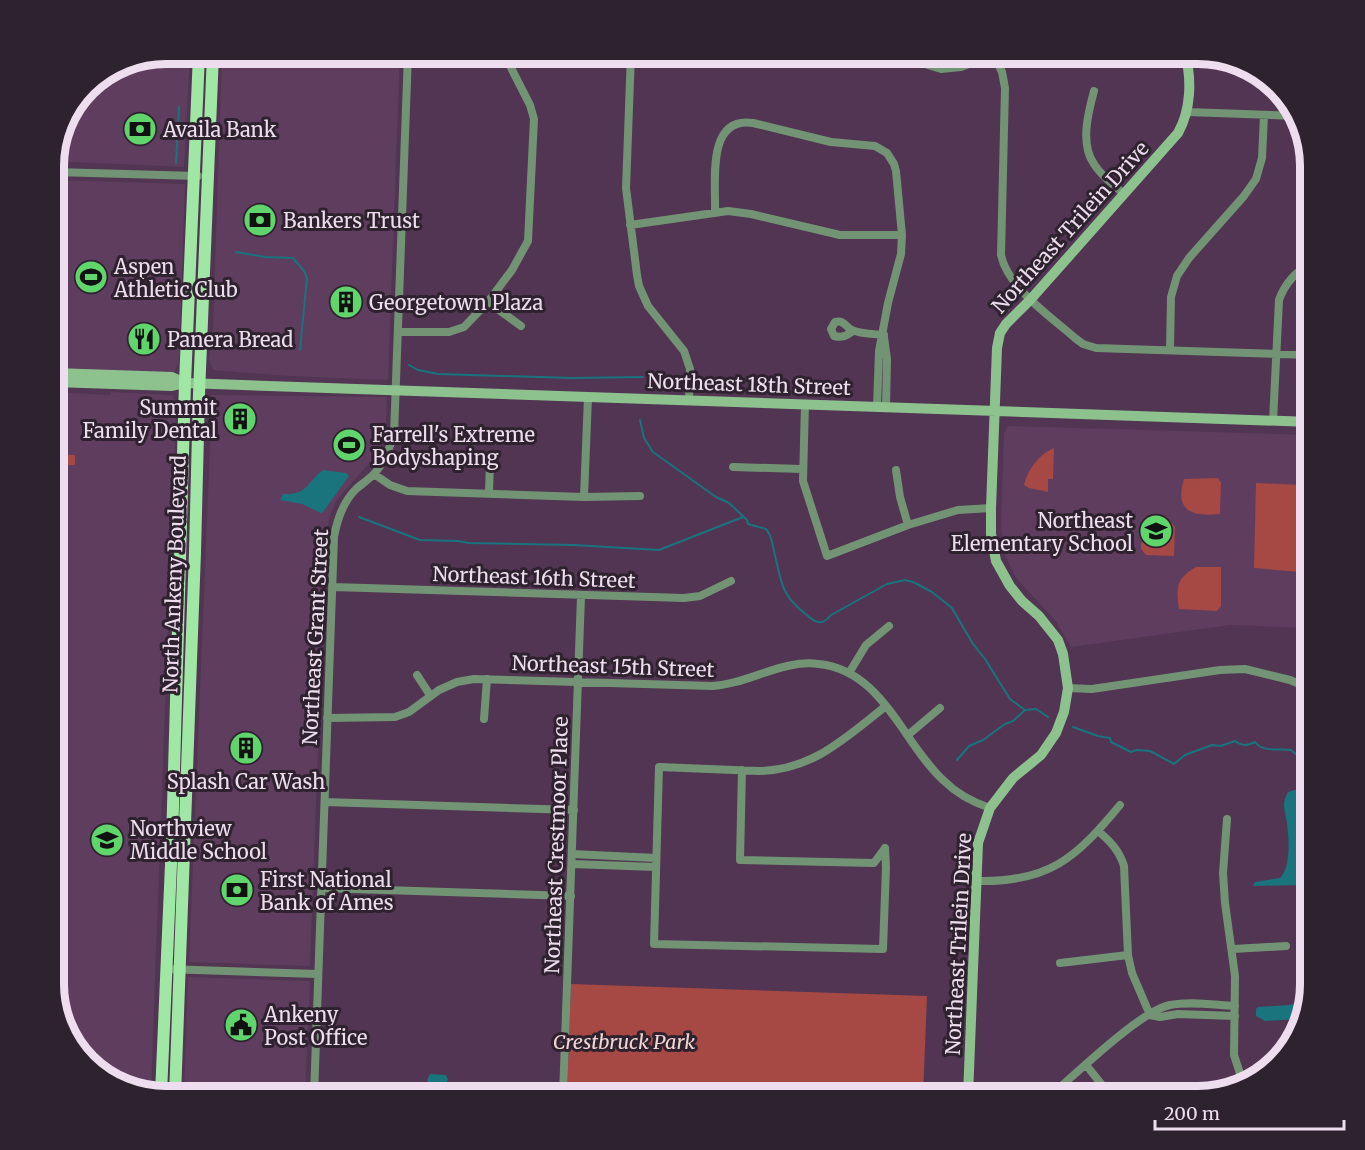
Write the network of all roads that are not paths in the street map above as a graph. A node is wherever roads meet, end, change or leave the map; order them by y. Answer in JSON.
{"nodes":[{"id":1,"x":199,"y":64,"type":"edge"},
{"id":2,"x":213,"y":64,"type":"edge"},
{"id":3,"x":408,"y":64,"type":"edge"},
{"id":4,"x":509,"y":64,"type":"edge"},
{"id":5,"x":631,"y":64,"type":"edge"},
{"id":6,"x":925,"y":64,"type":"edge"},
{"id":7,"x":970,"y":64,"type":"edge"},
{"id":8,"x":998,"y":64,"type":"edge"},
{"id":9,"x":1186,"y":64,"type":"edge"},
{"id":10,"x":1094,"y":91,"type":"dead end"},
{"id":11,"x":1187,"y":112,"type":"junction"},
{"id":12,"x":1264,"y":115,"type":"junction"},
{"id":13,"x":1287,"y":116,"type":"edge"},
{"id":14,"x":65,"y":171,"type":"edge"},
{"id":15,"x":195,"y":176,"type":"junction"},
{"id":16,"x":209,"y":177,"type":"junction"},
{"id":17,"x":1124,"y":194,"type":"junction"},
{"id":18,"x":715,"y":212,"type":"junction"},
{"id":19,"x":630,"y":225,"type":"junction"},
{"id":20,"x":902,"y":235,"type":"junction"},
{"id":21,"x":1300,"y":270,"type":"edge"},
{"id":22,"x":1031,"y":299,"type":"junction"},
{"id":23,"x":488,"y":302,"type":"junction"},
{"id":24,"x":521,"y":326,"type":"dead end"},
{"id":25,"x":853,"y":331,"type":"dead end"},
{"id":26,"x":399,"y":332,"type":"junction"},
{"id":27,"x":884,"y":335,"type":"junction"},
{"id":28,"x":1170,"y":350,"type":"junction"},
{"id":29,"x":1275,"y":354,"type":"junction"},
{"id":30,"x":1300,"y":355,"type":"edge"},
{"id":31,"x":65,"y":373,"type":"edge"},
{"id":32,"x":65,"y":382,"type":"edge"},
{"id":33,"x":186,"y":383,"type":"junction"},
{"id":34,"x":199,"y":383,"type":"junction"},
{"id":35,"x":396,"y":391,"type":"junction"},
{"id":36,"x":588,"y":397,"type":"junction"},
{"id":37,"x":689,"y":400,"type":"junction"},
{"id":38,"x":805,"y":404,"type":"junction"},
{"id":39,"x":881,"y":407,"type":"junction"},
{"id":40,"x":994,"y":411,"type":"junction"},
{"id":41,"x":1273,"y":421,"type":"junction"},
{"id":42,"x":1300,"y":422,"type":"edge"},
{"id":43,"x":490,"y":461,"type":"dead end"},
{"id":44,"x":733,"y":467,"type":"dead end"},
{"id":45,"x":802,"y":469,"type":"junction"},
{"id":46,"x":896,"y":470,"type":"dead end"},
{"id":47,"x":374,"y":474,"type":"junction"},
{"id":48,"x":489,"y":494,"type":"junction"},
{"id":49,"x":640,"y":496,"type":"dead end"},
{"id":50,"x":584,"y":497,"type":"junction"},
{"id":51,"x":991,"y":508,"type":"junction"},
{"id":52,"x":908,"y":525,"type":"junction"},
{"id":53,"x":731,"y":581,"type":"dead end"},
{"id":54,"x":333,"y":586,"type":"junction"},
{"id":55,"x":581,"y":596,"type":"junction"},
{"id":56,"x":889,"y":626,"type":"dead end"},
{"id":57,"x":849,"y":673,"type":"junction"},
{"id":58,"x":417,"y":675,"type":"dead end"},
{"id":59,"x":487,"y":679,"type":"junction"},
{"id":60,"x":579,"y":681,"type":"junction"},
{"id":61,"x":1300,"y":684,"type":"edge"},
{"id":62,"x":1068,"y":688,"type":"junction"},
{"id":63,"x":430,"y":695,"type":"junction"},
{"id":64,"x":886,"y":706,"type":"junction"},
{"id":65,"x":940,"y":708,"type":"dead end"},
{"id":66,"x":327,"y":718,"type":"junction"},
{"id":67,"x":484,"y":719,"type":"dead end"},
{"id":68,"x":908,"y":735,"type":"junction"},
{"id":69,"x":742,"y":770,"type":"junction"},
{"id":70,"x":325,"y":802,"type":"junction"},
{"id":71,"x":1120,"y":804,"type":"dead end"},
{"id":72,"x":990,"y":808,"type":"junction"},
{"id":73,"x":574,"y":810,"type":"junction"},
{"id":74,"x":1227,"y":819,"type":"dead end"},
{"id":75,"x":1098,"y":831,"type":"junction"},
{"id":76,"x":572,"y":854,"type":"junction"},
{"id":77,"x":656,"y":858,"type":"junction"},
{"id":78,"x":874,"y":863,"type":"junction"},
{"id":79,"x":572,"y":864,"type":"junction"},
{"id":80,"x":656,"y":867,"type":"junction"},
{"id":81,"x":886,"y":867,"type":"junction"},
{"id":82,"x":976,"y":881,"type":"junction"},
{"id":83,"x":321,"y":888,"type":"junction"},
{"id":84,"x":571,"y":897,"type":"junction"},
{"id":85,"x":1286,"y":946,"type":"dead end"},
{"id":86,"x":1233,"y":949,"type":"junction"},
{"id":87,"x":1128,"y":955,"type":"junction"},
{"id":88,"x":1060,"y":963,"type":"dead end"},
{"id":89,"x":165,"y":969,"type":"junction"},
{"id":90,"x":179,"y":970,"type":"junction"},
{"id":91,"x":318,"y":974,"type":"junction"},
{"id":92,"x":1234,"y":1006,"type":"junction"},
{"id":93,"x":1150,"y":1015,"type":"junction"},
{"id":94,"x":1235,"y":1016,"type":"junction"},
{"id":95,"x":1086,"y":1065,"type":"junction"},
{"id":96,"x":1241,"y":1076,"type":"edge"},
{"id":97,"x":161,"y":1085,"type":"edge"},
{"id":98,"x":175,"y":1085,"type":"edge"},
{"id":99,"x":314,"y":1085,"type":"edge"},
{"id":100,"x":564,"y":1085,"type":"edge"},
{"id":101,"x":968,"y":1085,"type":"edge"},
{"id":102,"x":1063,"y":1085,"type":"edge"},
{"id":103,"x":1102,"y":1085,"type":"edge"}],
"edges":[{"from":1,"to":15,"type":"main road","name":"North Ankeny Boulevard"},
{"from":2,"to":16,"type":"main road","name":"North Ankeny Boulevard"},
{"from":3,"to":26,"type":"street","name":"Northeast Grant Street"},
{"from":4,"to":23,"type":"street"},
{"from":5,"to":19,"type":"street"},
{"from":6,"to":7,"type":"street"},
{"from":8,"to":22,"type":"street"},
{"from":9,"to":11,"type":"main road","name":"Northeast Trilein Drive"},
{"from":10,"to":17,"type":"street"},
{"from":11,"to":12,"type":"street"},
{"from":11,"to":17,"type":"main road","name":"Northeast Trilein Drive"},
{"from":12,"to":13,"type":"street"},
{"from":12,"to":28,"type":"street"},
{"from":14,"to":15,"type":"street"},
{"from":15,"to":16,"type":"street"},
{"from":15,"to":33,"type":"main road","name":"North Ankeny Boulevard"},
{"from":16,"to":34,"type":"main road","name":"North Ankeny Boulevard"},
{"from":17,"to":22,"type":"main road","name":"Northeast Trilein Drive"},
{"from":18,"to":19,"type":"street"},
{"from":18,"to":20,"type":"street"},
{"from":18,"to":20,"type":"street"},
{"from":19,"to":37,"type":"street"},
{"from":20,"to":27,"type":"street"},
{"from":21,"to":29,"type":"street"},
{"from":22,"to":28,"type":"street"},
{"from":22,"to":40,"type":"main road","name":"Northeast Trilein Drive"},
{"from":23,"to":24,"type":"street"},
{"from":23,"to":26,"type":"street"},
{"from":25,"to":27,"type":"street"},
{"from":26,"to":35,"type":"street","name":"Northeast Grant Street"},
{"from":27,"to":39,"type":"street"},
{"from":28,"to":29,"type":"street"},
{"from":29,"to":30,"type":"street"},
{"from":29,"to":41,"type":"street"},
{"from":31,"to":33,"type":"main road"},
{"from":32,"to":33,"type":"main road"},
{"from":33,"to":34,"type":"main road","name":"Northeast 18th Street"},
{"from":33,"to":89,"type":"main road","name":"North Ankeny Boulevard"},
{"from":34,"to":35,"type":"main road","name":"Northeast 18th Street"},
{"from":34,"to":90,"type":"main road","name":"North Ankeny Boulevard"},
{"from":35,"to":36,"type":"main road","name":"Northeast 18th Street"},
{"from":35,"to":47,"type":"street","name":"Northeast Grant Street"},
{"from":36,"to":37,"type":"main road","name":"Northeast 18th Street"},
{"from":36,"to":50,"type":"street"},
{"from":37,"to":38,"type":"main road","name":"Northeast 18th Street"},
{"from":38,"to":39,"type":"main road","name":"Northeast 18th Street"},
{"from":38,"to":45,"type":"street"},
{"from":39,"to":40,"type":"main road","name":"Northeast 18th Street"},
{"from":40,"to":41,"type":"main road","name":"Northeast 18th Street"},
{"from":40,"to":51,"type":"main road","name":"Northeast Trilein Drive"},
{"from":41,"to":42,"type":"main road","name":"Northeast 18th Street"},
{"from":43,"to":48,"type":"street"},
{"from":44,"to":45,"type":"street"},
{"from":45,"to":52,"type":"street"},
{"from":46,"to":52,"type":"street"},
{"from":47,"to":48,"type":"street"},
{"from":47,"to":54,"type":"street","name":"Northeast Grant Street"},
{"from":48,"to":50,"type":"street"},
{"from":49,"to":50,"type":"street"},
{"from":51,"to":52,"type":"street"},
{"from":51,"to":62,"type":"main road","name":"Northeast Trilein Drive"},
{"from":53,"to":55,"type":"street","name":"Northeast 16th Street"},
{"from":54,"to":55,"type":"street","name":"Northeast 16th Street"},
{"from":54,"to":66,"type":"street","name":"Northeast Grant Street"},
{"from":55,"to":60,"type":"street","name":"Northeast Crestmoor Place"},
{"from":56,"to":57,"type":"street"},
{"from":57,"to":60,"type":"street","name":"Northeast 15th Street"},
{"from":57,"to":64,"type":"street","name":"Northeast 15th Street"},
{"from":58,"to":63,"type":"street"},
{"from":59,"to":60,"type":"street","name":"Northeast 15th Street"},
{"from":59,"to":63,"type":"street","name":"Northeast 15th Street"},
{"from":59,"to":67,"type":"street"},
{"from":60,"to":73,"type":"street","name":"Northeast Crestmoor Place"},
{"from":61,"to":62,"type":"street"},
{"from":62,"to":72,"type":"main road","name":"Northeast Trilein Drive"},
{"from":63,"to":66,"type":"street","name":"Northeast 15th Street"},
{"from":64,"to":68,"type":"street","name":"Northeast 15th Street"},
{"from":64,"to":69,"type":"street"},
{"from":65,"to":68,"type":"street"},
{"from":66,"to":70,"type":"street","name":"Northeast Grant Street"},
{"from":68,"to":72,"type":"street","name":"Northeast 15th Street"},
{"from":69,"to":77,"type":"street"},
{"from":69,"to":78,"type":"street"},
{"from":70,"to":73,"type":"street"},
{"from":70,"to":83,"type":"street","name":"Northeast Grant Street"},
{"from":71,"to":75,"type":"street"},
{"from":72,"to":82,"type":"main road","name":"Northeast Trilein Drive"},
{"from":73,"to":76,"type":"street","name":"Northeast Crestmoor Place"},
{"from":74,"to":86,"type":"street"},
{"from":75,"to":82,"type":"street"},
{"from":75,"to":87,"type":"street"},
{"from":76,"to":77,"type":"street"},
{"from":76,"to":79,"type":"street","name":"Northeast Crestmoor Place"},
{"from":77,"to":80,"type":"street"},
{"from":78,"to":81,"type":"street"},
{"from":78,"to":81,"type":"street"},
{"from":79,"to":80,"type":"street"},
{"from":79,"to":84,"type":"street","name":"Northeast Crestmoor Place"},
{"from":80,"to":81,"type":"street"},
{"from":82,"to":101,"type":"main road","name":"Northeast Trilein Drive"},
{"from":83,"to":84,"type":"street"},
{"from":83,"to":91,"type":"street","name":"Northeast Grant Street"},
{"from":84,"to":100,"type":"street","name":"Northeast Crestmoor Place"},
{"from":85,"to":86,"type":"street"},
{"from":86,"to":92,"type":"street"},
{"from":87,"to":88,"type":"street"},
{"from":87,"to":93,"type":"street"},
{"from":89,"to":90,"type":"street"},
{"from":89,"to":97,"type":"main road","name":"North Ankeny Boulevard"},
{"from":90,"to":91,"type":"street"},
{"from":90,"to":98,"type":"main road","name":"North Ankeny Boulevard"},
{"from":91,"to":99,"type":"street","name":"Northeast Grant Street"},
{"from":92,"to":93,"type":"street"},
{"from":92,"to":94,"type":"street"},
{"from":93,"to":94,"type":"street"},
{"from":93,"to":95,"type":"street"},
{"from":94,"to":96,"type":"street"},
{"from":95,"to":102,"type":"street"},
{"from":95,"to":103,"type":"street"}]}
